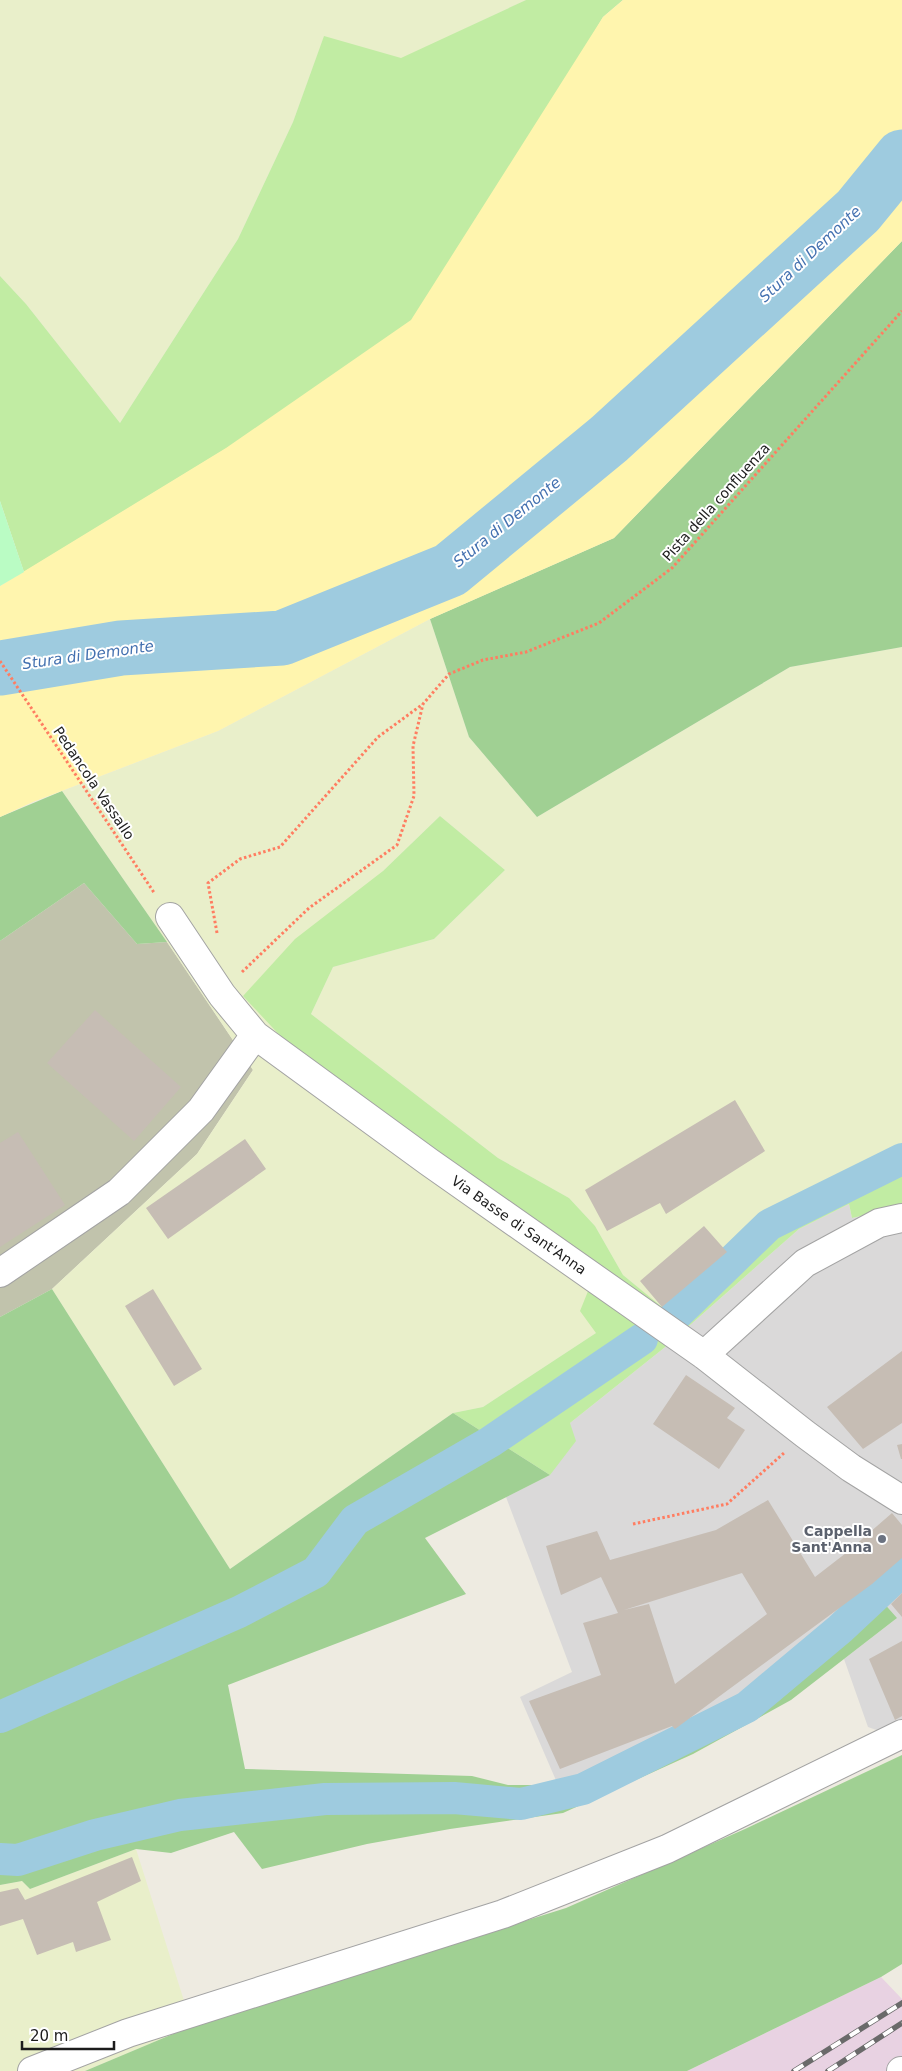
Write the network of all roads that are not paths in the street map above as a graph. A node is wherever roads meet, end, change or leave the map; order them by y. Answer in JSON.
{"nodes":[{"id":1,"x":170,"y":917,"type":"road end"},
{"id":2,"x":255,"y":1035,"type":"junction"},
{"id":3,"x":902,"y":1218,"type":"edge"},
{"id":4,"x":0,"y":1273,"type":"edge"},
{"id":5,"x":704,"y":1354,"type":"junction"},
{"id":6,"x":902,"y":1500,"type":"edge"},
{"id":7,"x":902,"y":1734,"type":"edge"},
{"id":8,"x":32,"y":2071,"type":"edge"}],
"edges":[{"from":1,"to":2,"type":"street","name":"Via Basse di Sant'Anna"},
{"from":2,"to":4,"type":"street"},
{"from":2,"to":5,"type":"street","name":"Via Basse di Sant'Anna"},
{"from":3,"to":5,"type":"street"},
{"from":5,"to":6,"type":"street","name":"Via Basse di Sant'Anna"},
{"from":7,"to":8,"type":"street"}]}
